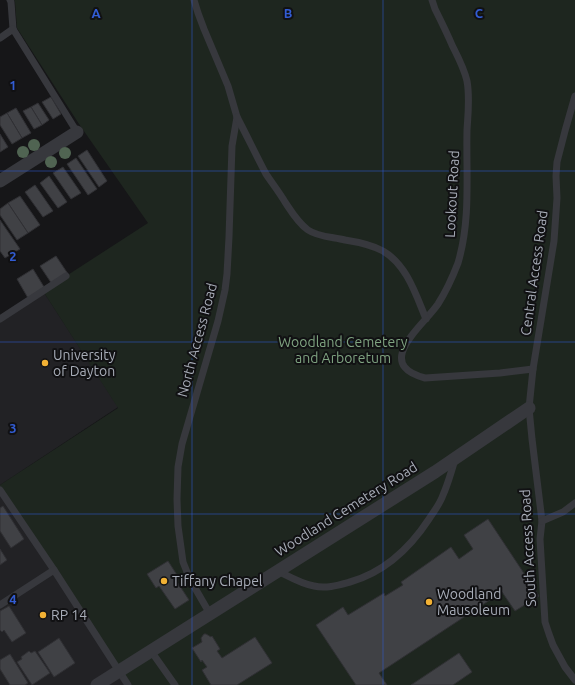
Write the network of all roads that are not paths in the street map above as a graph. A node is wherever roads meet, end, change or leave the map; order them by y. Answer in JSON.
{"nodes":[{"id":1,"x":10,"y":0,"type":"edge"},
{"id":2,"x":194,"y":0,"type":"edge"},
{"id":3,"x":432,"y":0,"type":"edge"},
{"id":4,"x":13,"y":29,"type":"junction"},
{"id":5,"x":0,"y":38,"type":"edge"},
{"id":6,"x":575,"y":96,"type":"edge"},
{"id":7,"x":238,"y":117,"type":"junction"},
{"id":8,"x":77,"y":132,"type":"joint"},
{"id":9,"x":0,"y":181,"type":"edge"},
{"id":10,"x":66,"y":276,"type":"dead end"},
{"id":11,"x":0,"y":318,"type":"edge"},
{"id":12,"x":426,"y":319,"type":"junction"},
{"id":13,"x":533,"y":369,"type":"junction"},
{"id":14,"x":530,"y":408,"type":"junction"},
{"id":15,"x":455,"y":459,"type":"junction"},
{"id":16,"x":0,"y":490,"type":"edge"},
{"id":17,"x":575,"y":503,"type":"edge"},
{"id":18,"x":542,"y":522,"type":"junction"},
{"id":19,"x":54,"y":570,"type":"junction"},
{"id":20,"x":278,"y":571,"type":"junction"},
{"id":21,"x":0,"y":605,"type":"edge"},
{"id":22,"x":210,"y":614,"type":"junction"},
{"id":23,"x":151,"y":651,"type":"junction"},
{"id":24,"x":119,"y":671,"type":"junction"},
{"id":25,"x":575,"y":680,"type":"edge"},
{"id":26,"x":97,"y":685,"type":"edge"},
{"id":27,"x":128,"y":685,"type":"edge"},
{"id":28,"x":175,"y":685,"type":"edge"}],
"edges":[{"from":1,"to":4,"type":"lane"},
{"from":2,"to":7,"type":"lane","name":"North Access Road"},
{"from":3,"to":12,"type":"lane","name":"Lookout Road"},
{"from":4,"to":5,"type":"lane"},
{"from":4,"to":8,"type":"lane"},
{"from":6,"to":13,"type":"lane","name":"Central Access Road"},
{"from":7,"to":12,"type":"lane"},
{"from":7,"to":22,"type":"lane","name":"North Access Road"},
{"from":8,"to":9,"type":"street"},
{"from":10,"to":11,"type":"lane"},
{"from":12,"to":13,"type":"lane","name":"Lookout Road"},
{"from":13,"to":14,"type":"lane","name":"Central Access Road"},
{"from":14,"to":15,"type":"street","name":"Woodland Cemetery Road"},
{"from":14,"to":18,"type":"lane","name":"South Access Road"},
{"from":15,"to":20,"type":"street","name":"Woodland Cemetery Road"},
{"from":15,"to":20,"type":"lane"},
{"from":16,"to":19,"type":"lane"},
{"from":17,"to":18,"type":"lane"},
{"from":18,"to":25,"type":"lane","name":"South Access Road"},
{"from":19,"to":21,"type":"lane"},
{"from":19,"to":24,"type":"lane"},
{"from":20,"to":22,"type":"street","name":"Woodland Cemetery Road"},
{"from":22,"to":23,"type":"street","name":"Woodland Cemetery Road"},
{"from":23,"to":24,"type":"street","name":"Woodland Cemetery Road"},
{"from":23,"to":28,"type":"lane"},
{"from":24,"to":26,"type":"street","name":"Woodland Cemetery Road"},
{"from":24,"to":27,"type":"lane"}]}
